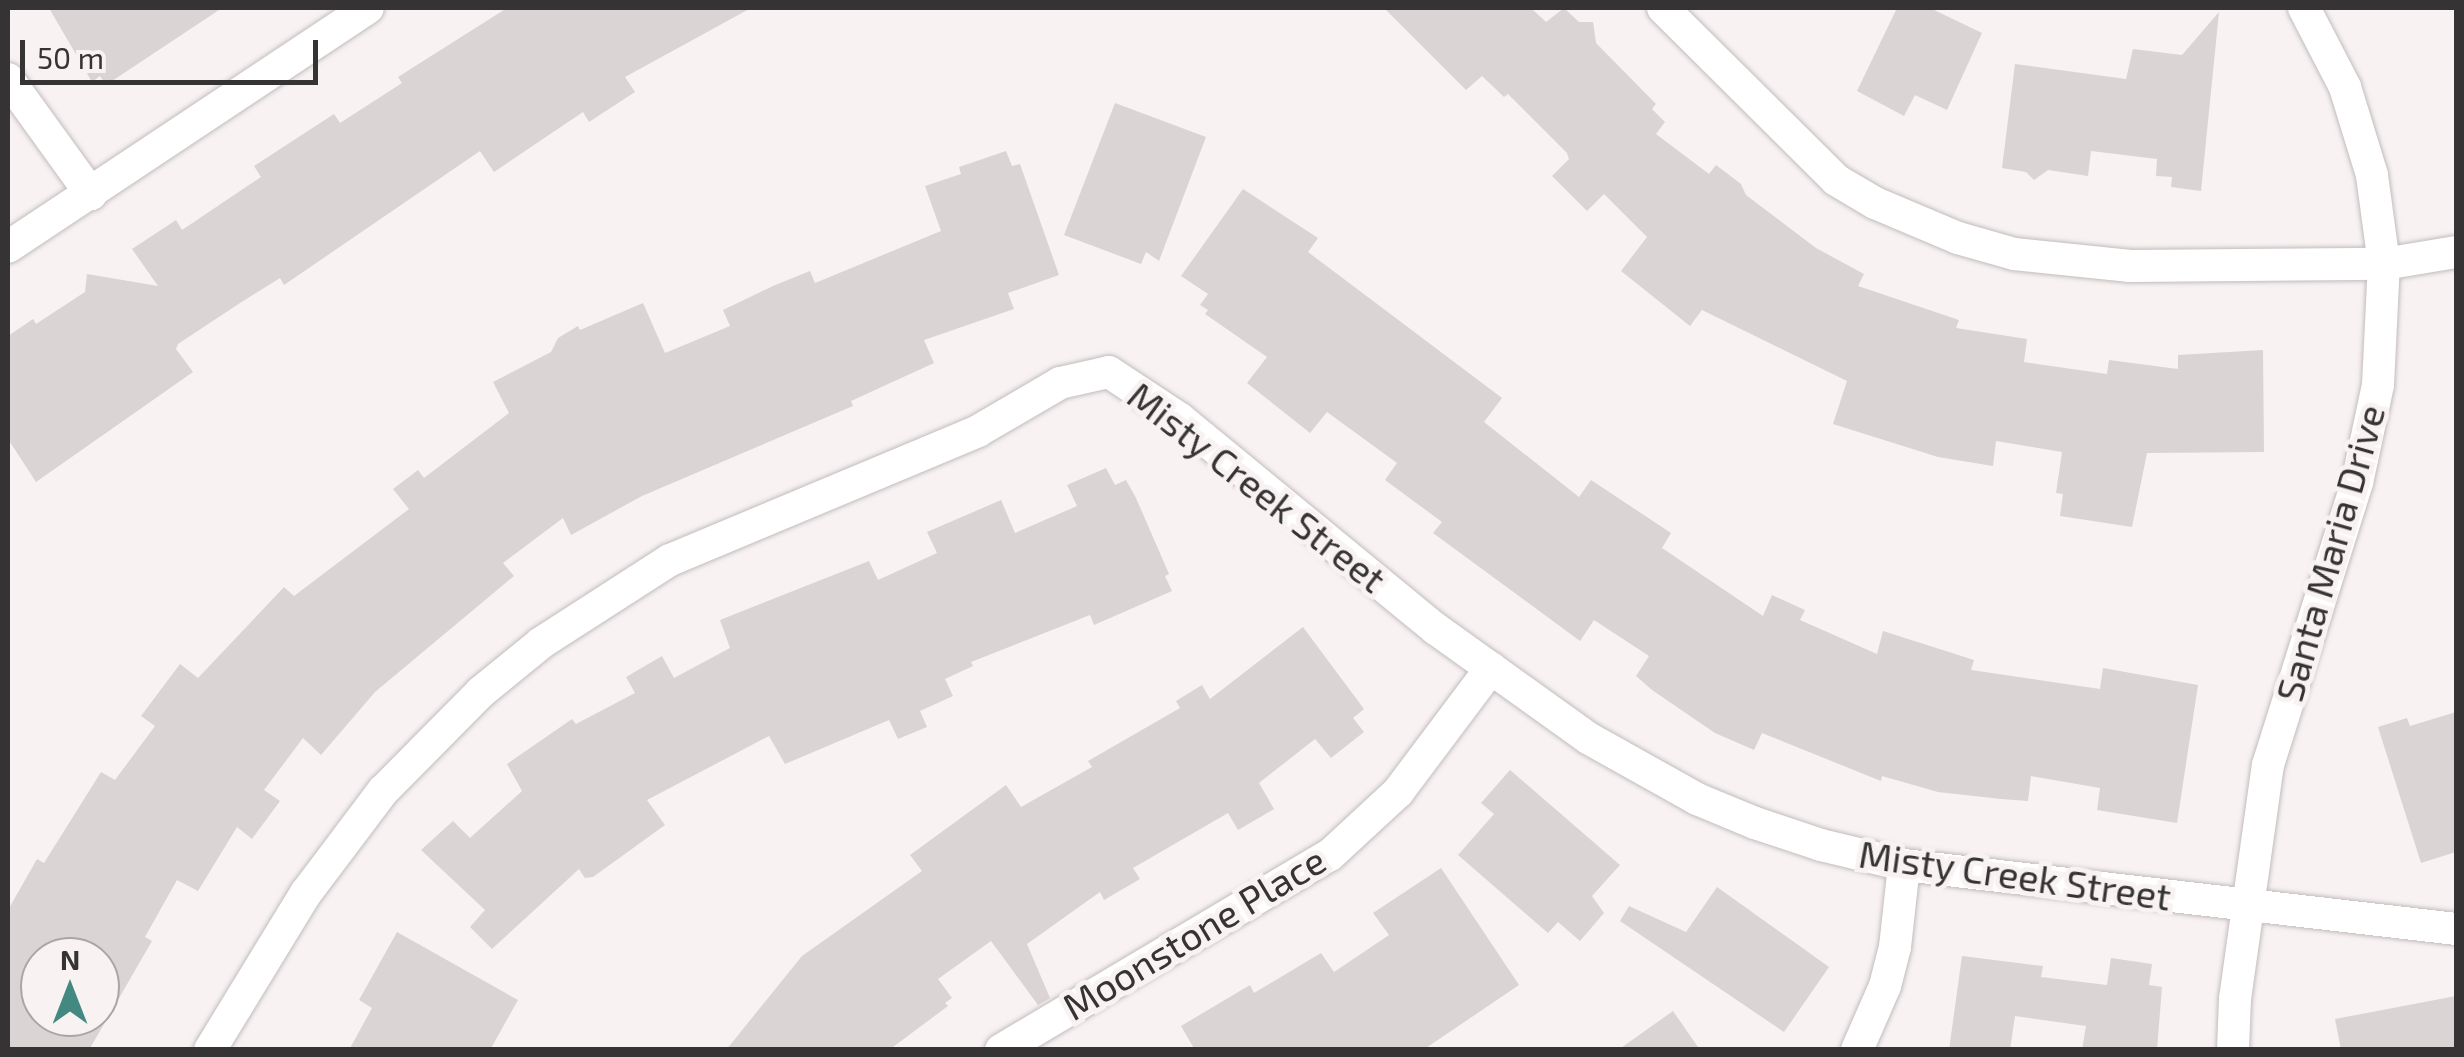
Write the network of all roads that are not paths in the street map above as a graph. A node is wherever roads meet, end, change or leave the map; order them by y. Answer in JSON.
{"nodes":[{"id":1,"x":368,"y":8,"type":"edge"},
{"id":2,"x":1663,"y":8,"type":"edge"},
{"id":3,"x":2304,"y":8,"type":"edge"},
{"id":4,"x":8,"y":79,"type":"edge"},
{"id":5,"x":91,"y":194,"type":"junction"},
{"id":6,"x":8,"y":248,"type":"edge"},
{"id":7,"x":2456,"y":252,"type":"edge"},
{"id":8,"x":2384,"y":264,"type":"junction"},
{"id":9,"x":1491,"y":668,"type":"junction"},
{"id":10,"x":1904,"y":865,"type":"junction"},
{"id":11,"x":2250,"y":906,"type":"junction"},
{"id":12,"x":2456,"y":930,"type":"edge"},
{"id":13,"x":210,"y":1050,"type":"edge"},
{"id":14,"x":1001,"y":1050,"type":"edge"},
{"id":15,"x":1858,"y":1050,"type":"edge"},
{"id":16,"x":2233,"y":1050,"type":"edge"}],
"edges":[{"from":1,"to":5,"type":"street"},
{"from":2,"to":8,"type":"street"},
{"from":3,"to":8,"type":"street","name":"Santa Maria Drive"},
{"from":4,"to":5,"type":"street"},
{"from":5,"to":6,"type":"street"},
{"from":7,"to":8,"type":"street"},
{"from":8,"to":11,"type":"street","name":"Santa Maria Drive"},
{"from":9,"to":10,"type":"street","name":"Misty Creek Street"},
{"from":9,"to":13,"type":"street","name":"Misty Creek Street"},
{"from":9,"to":14,"type":"street","name":"Moonstone Place"},
{"from":10,"to":11,"type":"street","name":"Misty Creek Street"},
{"from":10,"to":15,"type":"street"},
{"from":11,"to":12,"type":"street","name":"Misty Creek Street"},
{"from":11,"to":16,"type":"street","name":"Santa Maria Drive"}]}
